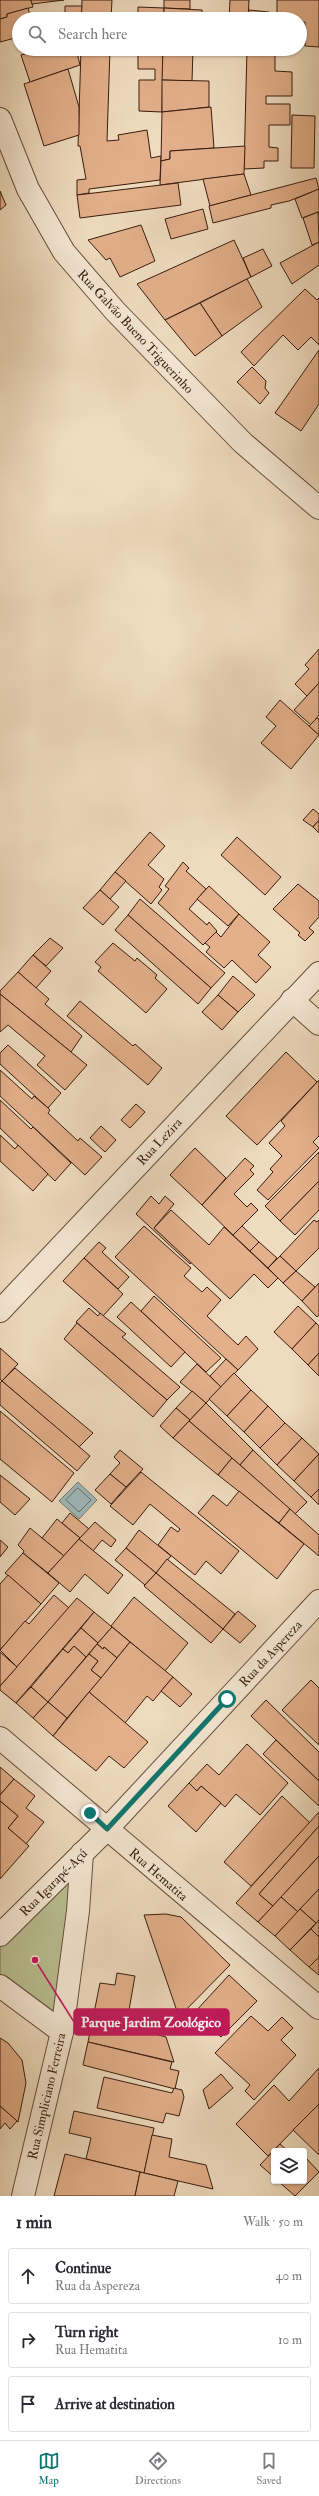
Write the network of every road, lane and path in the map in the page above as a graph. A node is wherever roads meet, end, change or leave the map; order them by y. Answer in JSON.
{"nodes":[{"id":1,"x":0,"y":119,"type":"edge"},
{"id":2,"x":319,"y":508,"type":"edge"},
{"id":3,"x":319,"y":973,"type":"edge"},
{"id":4,"x":292,"y":1000,"type":"junction"},
{"id":5,"x":319,"y":1024,"type":"edge"},
{"id":6,"x":0,"y":1311,"type":"edge"},
{"id":7,"x":319,"y":1601,"type":"edge"},
{"id":8,"x":0,"y":1738,"type":"edge"},
{"id":9,"x":107,"y":1829,"type":"junction"},
{"id":10,"x":82,"y":1853,"type":"junction"},
{"id":11,"x":0,"y":1935,"type":"edge"},
{"id":12,"x":0,"y":1986,"type":"edge"},
{"id":13,"x":319,"y":2008,"type":"edge"},
{"id":14,"x":62,"y":2032,"type":"junction"},
{"id":15,"x":24,"y":2196,"type":"edge"}],
"edges":[{"from":1,"to":2,"type":"street","name":"Rua Galvão Bueno Triguerinho"},
{"from":3,"to":4,"type":"street","name":"Rua Lezira"},
{"from":4,"to":5,"type":"street"},
{"from":4,"to":6,"type":"street","name":"Rua Lezira"},
{"from":7,"to":9,"type":"street","name":"Rua da Aspereza"},
{"from":8,"to":9,"type":"street","name":"Rua Hematita"},
{"from":9,"to":10,"type":"street","name":"Rua Igarapé-Açú"},
{"from":9,"to":13,"type":"street","name":"Rua Hematita"},
{"from":10,"to":11,"type":"street","name":"Rua Igarapé-Açú"},
{"from":10,"to":14,"type":"street","name":"Rua Simpliciano Ferreira"},
{"from":12,"to":14,"type":"street"},
{"from":14,"to":15,"type":"street","name":"Rua Simpliciano Ferreira"}]}
